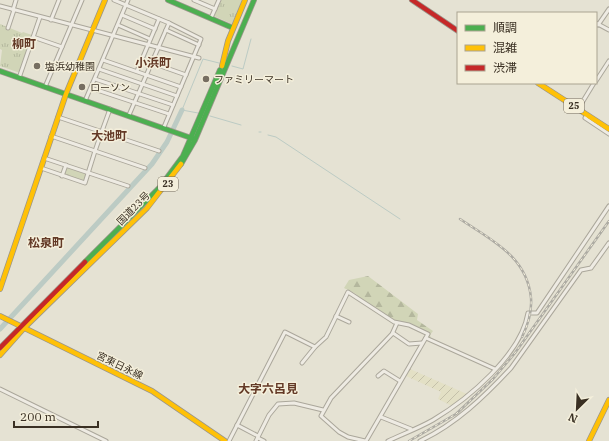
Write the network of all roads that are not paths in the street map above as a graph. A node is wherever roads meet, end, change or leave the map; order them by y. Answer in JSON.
{"nodes":[{"id":1,"x":16,"y":0,"type":"edge"},
{"id":2,"x":59,"y":0,"type":"edge"},
{"id":3,"x":82,"y":0,"type":"edge"},
{"id":4,"x":105,"y":0,"type":"edge"},
{"id":5,"x":114,"y":0,"type":"edge"},
{"id":6,"x":128,"y":0,"type":"edge"},
{"id":7,"x":168,"y":0,"type":"edge"},
{"id":8,"x":194,"y":0,"type":"edge"},
{"id":9,"x":219,"y":0,"type":"edge"},
{"id":10,"x":245,"y":0,"type":"edge"},
{"id":11,"x":250,"y":0,"type":"edge"},
{"id":12,"x":254,"y":0,"type":"edge"},
{"id":13,"x":257,"y":0,"type":"edge"},
{"id":14,"x":412,"y":0,"type":"edge"},
{"id":15,"x":418,"y":0,"type":"edge"},
{"id":16,"x":126,"y":5,"type":"junction"},
{"id":17,"x":0,"y":6,"type":"edge"},
{"id":18,"x":215,"y":9,"type":"junction"},
{"id":19,"x":609,"y":9,"type":"edge"},
{"id":20,"x":14,"y":10,"type":"junction"},
{"id":21,"x":122,"y":15,"type":"junction"},
{"id":22,"x":40,"y":17,"type":"junction"},
{"id":23,"x":211,"y":18,"type":"junction"},
{"id":24,"x":159,"y":19,"type":"junction"},
{"id":25,"x":51,"y":20,"type":"junction"},
{"id":26,"x":169,"y":23,"type":"junction"},
{"id":27,"x":597,"y":24,"type":"edge"},
{"id":28,"x":72,"y":25,"type":"junction"},
{"id":29,"x":118,"y":25,"type":"junction"},
{"id":30,"x":457,"y":25,"type":"edge"},
{"id":31,"x":8,"y":28,"type":"dead end"},
{"id":32,"x":233,"y":28,"type":"junction"},
{"id":33,"x":155,"y":29,"type":"junction"},
{"id":34,"x":457,"y":29,"type":"edge"},
{"id":35,"x":166,"y":30,"type":"junction"},
{"id":36,"x":609,"y":30,"type":"edge"},
{"id":37,"x":92,"y":31,"type":"junction"},
{"id":38,"x":113,"y":36,"type":"junction"},
{"id":39,"x":33,"y":37,"type":"junction"},
{"id":40,"x":150,"y":39,"type":"junction"},
{"id":41,"x":199,"y":44,"type":"junction"},
{"id":42,"x":148,"y":45,"type":"junction"},
{"id":43,"x":62,"y":47,"type":"junction"},
{"id":44,"x":158,"y":48,"type":"junction"},
{"id":45,"x":194,"y":57,"type":"junction"},
{"id":46,"x":199,"y":58,"type":"dead end"},
{"id":47,"x":103,"y":60,"type":"junction"},
{"id":48,"x":609,"y":61,"type":"edge"},
{"id":49,"x":152,"y":63,"type":"junction"},
{"id":50,"x":224,"y":67,"type":"junction"},
{"id":51,"x":99,"y":69,"type":"junction"},
{"id":52,"x":137,"y":71,"type":"junction"},
{"id":53,"x":0,"y":72,"type":"edge"},
{"id":54,"x":186,"y":74,"type":"junction"},
{"id":55,"x":147,"y":75,"type":"junction"},
{"id":56,"x":19,"y":78,"type":"junction"},
{"id":57,"x":95,"y":79,"type":"junction"},
{"id":58,"x":597,"y":79,"type":"edge"},
{"id":59,"x":142,"y":84,"type":"junction"},
{"id":60,"x":540,"y":84,"type":"edge"},
{"id":61,"x":547,"y":84,"type":"edge"},
{"id":62,"x":594,"y":84,"type":"edge"},
{"id":63,"x":46,"y":87,"type":"junction"},
{"id":64,"x":181,"y":87,"type":"junction"},
{"id":65,"x":91,"y":88,"type":"junction"},
{"id":66,"x":66,"y":94,"type":"junction"},
{"id":67,"x":138,"y":94,"type":"junction"},
{"id":68,"x":177,"y":96,"type":"junction"},
{"id":69,"x":85,"y":101,"type":"junction"},
{"id":70,"x":135,"y":103,"type":"junction"},
{"id":71,"x":173,"y":105,"type":"junction"},
{"id":72,"x":580,"y":106,"type":"junction"},
{"id":73,"x":110,"y":109,"type":"junction"},
{"id":74,"x":170,"y":114,"type":"junction"},
{"id":75,"x":587,"y":115,"type":"junction"},
{"id":76,"x":129,"y":116,"type":"junction"},
{"id":77,"x":58,"y":117,"type":"junction"},
{"id":78,"x":609,"y":126,"type":"edge"},
{"id":79,"x":164,"y":127,"type":"junction"},
{"id":80,"x":609,"y":129,"type":"edge"},
{"id":81,"x":102,"y":131,"type":"junction"},
{"id":82,"x":609,"y":134,"type":"edge"},
{"id":83,"x":51,"y":136,"type":"junction"},
{"id":84,"x":193,"y":139,"type":"junction"},
{"id":85,"x":95,"y":151,"type":"junction"},
{"id":86,"x":159,"y":151,"type":"dead end"},
{"id":87,"x":44,"y":158,"type":"junction"},
{"id":88,"x":66,"y":165,"type":"junction"},
{"id":89,"x":41,"y":168,"type":"junction"},
{"id":90,"x":145,"y":168,"type":"dead end"},
{"id":91,"x":88,"y":172,"type":"junction"},
{"id":92,"x":62,"y":176,"type":"junction"},
{"id":93,"x":128,"y":186,"type":"dead end"},
{"id":94,"x":609,"y":207,"type":"edge"},
{"id":95,"x":609,"y":243,"type":"edge"},
{"id":96,"x":0,"y":289,"type":"edge"},
{"id":97,"x":0,"y":316,"type":"edge"},
{"id":98,"x":336,"y":316,"type":"junction"},
{"id":99,"x":349,"y":322,"type":"dead end"},
{"id":100,"x":397,"y":322,"type":"junction"},
{"id":101,"x":22,"y":327,"type":"junction"},
{"id":102,"x":393,"y":333,"type":"junction"},
{"id":103,"x":426,"y":338,"type":"junction"},
{"id":104,"x":422,"y":343,"type":"junction"},
{"id":105,"x":315,"y":347,"type":"junction"},
{"id":106,"x":0,"y":348,"type":"edge"},
{"id":107,"x":0,"y":355,"type":"edge"},
{"id":108,"x":302,"y":363,"type":"dead end"},
{"id":109,"x":495,"y":369,"type":"junction"},
{"id":110,"x":378,"y":376,"type":"dead end"},
{"id":111,"x":400,"y":381,"type":"junction"},
{"id":112,"x":0,"y":389,"type":"edge"},
{"id":113,"x":609,"y":400,"type":"edge"},
{"id":114,"x":323,"y":410,"type":"junction"},
{"id":115,"x":381,"y":417,"type":"junction"},
{"id":116,"x":237,"y":425,"type":"junction"},
{"id":117,"x":411,"y":429,"type":"junction"},
{"id":118,"x":348,"y":437,"type":"junction"},
{"id":119,"x":258,"y":438,"type":"edge"},
{"id":120,"x":106,"y":441,"type":"edge"},
{"id":121,"x":225,"y":441,"type":"edge"},
{"id":122,"x":229,"y":441,"type":"edge"},
{"id":123,"x":264,"y":441,"type":"edge"},
{"id":124,"x":345,"y":441,"type":"edge"},
{"id":125,"x":366,"y":441,"type":"edge"},
{"id":126,"x":388,"y":441,"type":"edge"},
{"id":127,"x":420,"y":441,"type":"edge"},
{"id":128,"x":589,"y":441,"type":"edge"}],
"edges":[{"from":1,"to":20,"type":"street"},
{"from":2,"to":25,"type":"street"},
{"from":3,"to":28,"type":"street"},
{"from":4,"to":37,"type":"main road"},
{"from":5,"to":16,"type":"street"},
{"from":6,"to":16,"type":"street"},
{"from":7,"to":23,"type":"main road"},
{"from":8,"to":18,"type":"street"},
{"from":9,"to":18,"type":"street"},
{"from":10,"to":32,"type":"main road"},
{"from":11,"to":50,"type":"main road","name":"国道23号","number":"23"},
{"from":12,"to":50,"type":"main road","name":"国道23号","number":"23"},
{"from":13,"to":50,"type":"main road"},
{"from":14,"to":34,"type":"main road"},
{"from":15,"to":30,"type":"main road"},
{"from":16,"to":21,"type":"street"},
{"from":16,"to":24,"type":"street"},
{"from":17,"to":20,"type":"street"},
{"from":18,"to":23,"type":"street"},
{"from":19,"to":27,"type":"street"},
{"from":20,"to":22,"type":"street"},
{"from":20,"to":31,"type":"street"},
{"from":21,"to":29,"type":"street"},
{"from":21,"to":33,"type":"street"},
{"from":22,"to":25,"type":"street"},
{"from":22,"to":39,"type":"street"},
{"from":23,"to":32,"type":"main road"},
{"from":24,"to":26,"type":"street"},
{"from":24,"to":33,"type":"street"},
{"from":25,"to":28,"type":"street"},
{"from":26,"to":35,"type":"street"},
{"from":26,"to":41,"type":"street"},
{"from":27,"to":36,"type":"street"},
{"from":28,"to":37,"type":"street"},
{"from":28,"to":43,"type":"street"},
{"from":29,"to":38,"type":"street"},
{"from":29,"to":40,"type":"street"},
{"from":32,"to":50,"type":"main road"},
{"from":33,"to":40,"type":"street"},
{"from":35,"to":41,"type":"street"},
{"from":35,"to":44,"type":"street"},
{"from":37,"to":38,"type":"street"},
{"from":37,"to":66,"type":"main road"},
{"from":38,"to":42,"type":"street"},
{"from":38,"to":47,"type":"street"},
{"from":39,"to":43,"type":"street"},
{"from":39,"to":56,"type":"street"},
{"from":40,"to":42,"type":"street"},
{"from":41,"to":45,"type":"street"},
{"from":42,"to":44,"type":"street"},
{"from":42,"to":52,"type":"street"},
{"from":43,"to":63,"type":"street"},
{"from":44,"to":45,"type":"street"},
{"from":44,"to":49,"type":"street"},
{"from":45,"to":46,"type":"street"},
{"from":45,"to":54,"type":"street"},
{"from":47,"to":51,"type":"street"},
{"from":47,"to":52,"type":"street"},
{"from":48,"to":58,"type":"street"},
{"from":49,"to":54,"type":"street"},
{"from":49,"to":55,"type":"street"},
{"from":50,"to":84,"type":"main road","name":"国道23号","number":"23"},
{"from":51,"to":57,"type":"street"},
{"from":51,"to":59,"type":"street"},
{"from":52,"to":55,"type":"street"},
{"from":53,"to":56,"type":"main road"},
{"from":54,"to":64,"type":"street"},
{"from":55,"to":59,"type":"street"},
{"from":55,"to":64,"type":"street"},
{"from":56,"to":63,"type":"main road"},
{"from":57,"to":65,"type":"street"},
{"from":57,"to":67,"type":"street"},
{"from":59,"to":67,"type":"street"},
{"from":59,"to":68,"type":"street"},
{"from":60,"to":75,"type":"main road","number":"25"},
{"from":61,"to":72,"type":"main road","number":"25"},
{"from":62,"to":72,"type":"street"},
{"from":63,"to":66,"type":"main road"},
{"from":64,"to":68,"type":"street"},
{"from":65,"to":69,"type":"street"},
{"from":65,"to":70,"type":"street"},
{"from":66,"to":69,"type":"main road"},
{"from":66,"to":77,"type":"main road"},
{"from":67,"to":70,"type":"street"},
{"from":67,"to":71,"type":"street"},
{"from":68,"to":71,"type":"street"},
{"from":69,"to":73,"type":"main road"},
{"from":70,"to":74,"type":"street"},
{"from":70,"to":76,"type":"street"},
{"from":71,"to":74,"type":"street"},
{"from":72,"to":78,"type":"main road","number":"25"},
{"from":73,"to":76,"type":"main road"},
{"from":73,"to":81,"type":"street"},
{"from":74,"to":79,"type":"street"},
{"from":75,"to":80,"type":"main road","number":"25"},
{"from":75,"to":82,"type":"street"},
{"from":76,"to":79,"type":"main road"},
{"from":77,"to":81,"type":"street"},
{"from":77,"to":83,"type":"main road"},
{"from":79,"to":84,"type":"main road"},
{"from":81,"to":85,"type":"street"},
{"from":81,"to":86,"type":"street"},
{"from":83,"to":85,"type":"street"},
{"from":83,"to":87,"type":"main road"},
{"from":84,"to":101,"type":"main road","name":"国道23号","number":"23"},
{"from":85,"to":90,"type":"street"},
{"from":85,"to":91,"type":"street"},
{"from":87,"to":88,"type":"street"},
{"from":87,"to":89,"type":"main road"},
{"from":88,"to":91,"type":"street"},
{"from":88,"to":92,"type":"street"},
{"from":89,"to":92,"type":"street"},
{"from":89,"to":96,"type":"main road"},
{"from":91,"to":92,"type":"street"},
{"from":91,"to":93,"type":"street"},
{"from":94,"to":109,"type":"street"},
{"from":95,"to":127,"type":"street"},
{"from":97,"to":101,"type":"main road","name":"宮東日永線"},
{"from":98,"to":99,"type":"street"},
{"from":98,"to":100,"type":"street"},
{"from":98,"to":105,"type":"street"},
{"from":100,"to":102,"type":"street"},
{"from":100,"to":103,"type":"street"},
{"from":101,"to":106,"type":"main road","name":"国道23号","number":"23"},
{"from":101,"to":107,"type":"main road","name":"国道23号","number":"23"},
{"from":101,"to":121,"type":"main road","name":"宮東日永線"},
{"from":102,"to":104,"type":"street"},
{"from":102,"to":114,"type":"street"},
{"from":103,"to":104,"type":"street"},
{"from":103,"to":109,"type":"street"},
{"from":104,"to":111,"type":"street"},
{"from":105,"to":108,"type":"street"},
{"from":105,"to":116,"type":"street"},
{"from":109,"to":117,"type":"street"},
{"from":110,"to":111,"type":"street"},
{"from":111,"to":115,"type":"street"},
{"from":112,"to":120,"type":"street"},
{"from":113,"to":128,"type":"main road"},
{"from":114,"to":118,"type":"street"},
{"from":114,"to":119,"type":"street"},
{"from":115,"to":117,"type":"street"},
{"from":115,"to":125,"type":"street"},
{"from":116,"to":119,"type":"street"},
{"from":116,"to":122,"type":"street"},
{"from":117,"to":126,"type":"street"},
{"from":118,"to":124,"type":"street"},
{"from":118,"to":125,"type":"street"},
{"from":119,"to":123,"type":"street"}]}
